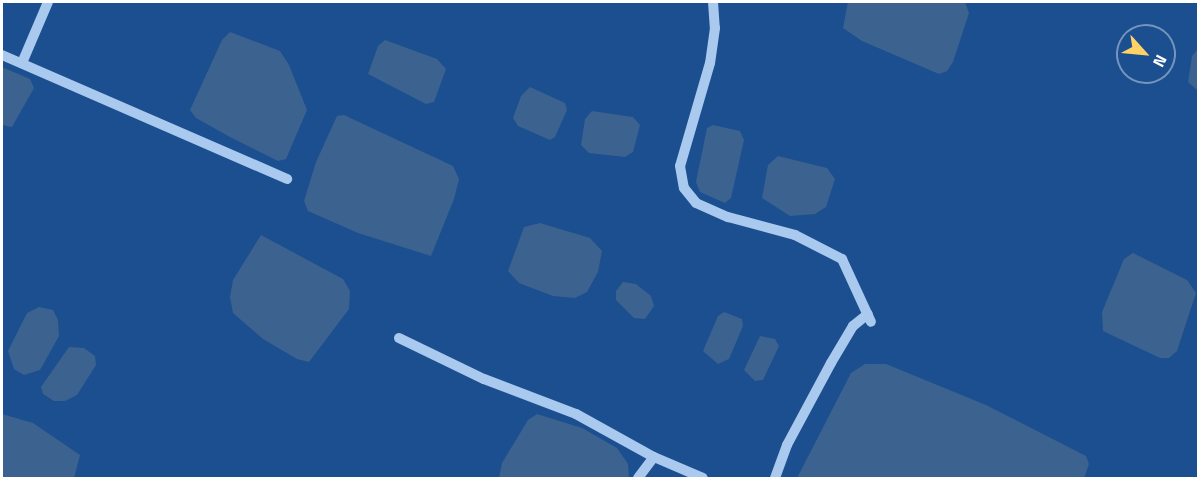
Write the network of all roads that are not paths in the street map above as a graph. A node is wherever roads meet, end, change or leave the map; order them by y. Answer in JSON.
{"nodes":[{"id":1,"x":48,"y":2,"type":"edge"},
{"id":2,"x":713,"y":2,"type":"edge"},
{"id":3,"x":2,"y":55,"type":"edge"},
{"id":4,"x":22,"y":63,"type":"junction"},
{"id":5,"x":287,"y":179,"type":"dead end"},
{"id":6,"x":399,"y":338,"type":"dead end"},
{"id":7,"x":654,"y":457,"type":"junction"},
{"id":8,"x":638,"y":478,"type":"edge"},
{"id":9,"x":703,"y":478,"type":"edge"},
{"id":10,"x":775,"y":478,"type":"edge"}],
"edges":[{"from":1,"to":4,"type":"street"},
{"from":2,"to":10,"type":"street"},
{"from":3,"to":4,"type":"street"},
{"from":4,"to":5,"type":"street"},
{"from":6,"to":7,"type":"street"},
{"from":7,"to":8,"type":"street"},
{"from":7,"to":9,"type":"street"}]}
